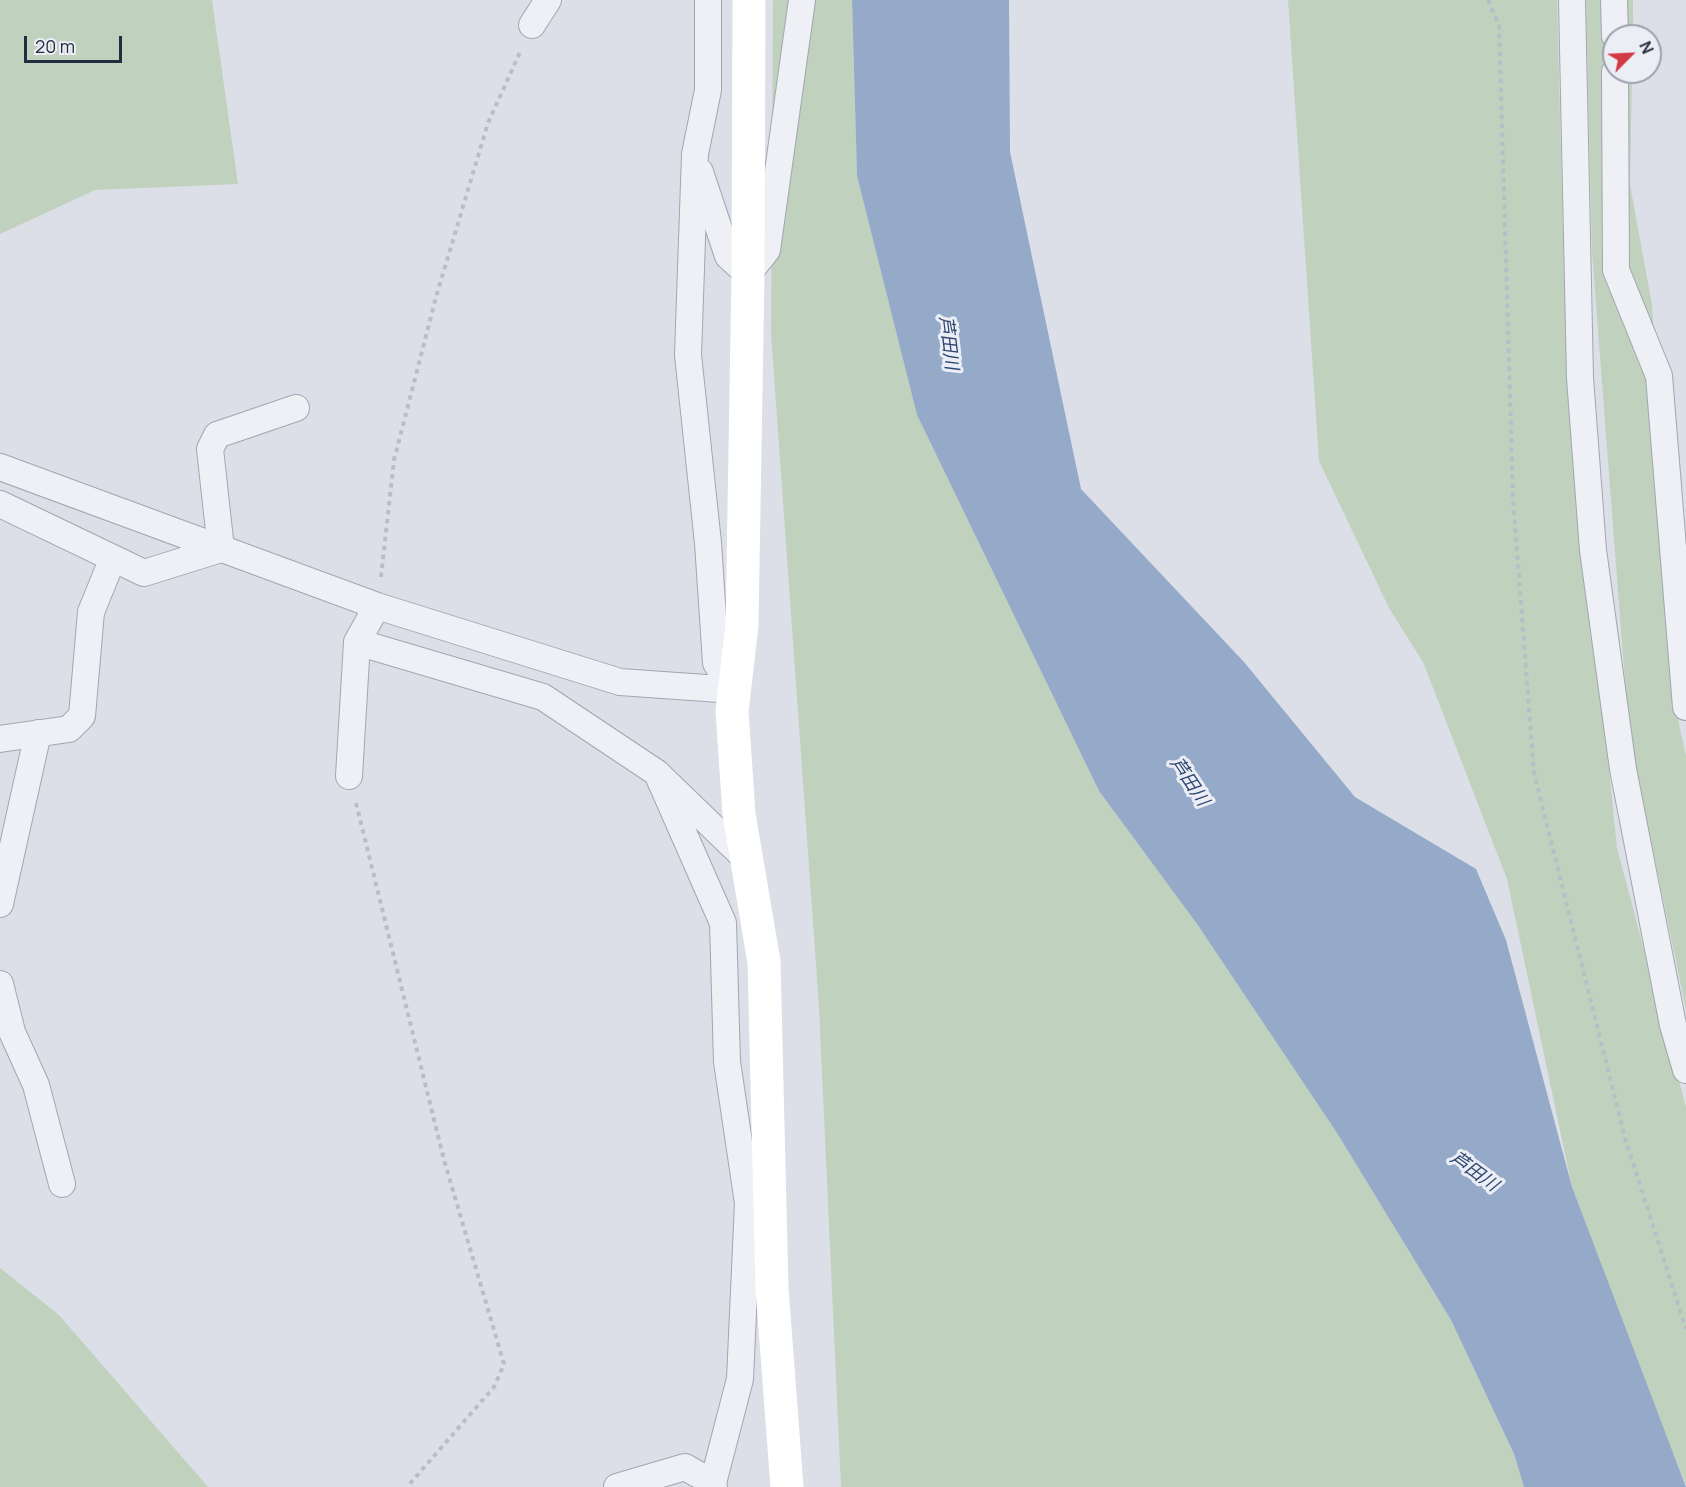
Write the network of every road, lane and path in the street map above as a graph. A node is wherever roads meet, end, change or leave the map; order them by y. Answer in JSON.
{"nodes":[{"id":1,"x":548,"y":0,"type":"edge"},
{"id":2,"x":708,"y":0,"type":"edge"},
{"id":3,"x":749,"y":0,"type":"edge"},
{"id":4,"x":802,"y":0,"type":"edge"},
{"id":5,"x":1488,"y":0,"type":"edge"},
{"id":6,"x":1572,"y":0,"type":"edge"},
{"id":7,"x":1614,"y":0,"type":"edge"},
{"id":8,"x":1614,"y":24,"type":"edge"},
{"id":9,"x":532,"y":25,"type":"joint"},
{"id":10,"x":1615,"y":84,"type":"edge"},
{"id":11,"x":695,"y":154,"type":"junction"},
{"id":12,"x":748,"y":274,"type":"junction"},
{"id":13,"x":296,"y":408,"type":"dead end"},
{"id":14,"x":0,"y":467,"type":"edge"},
{"id":15,"x":0,"y":504,"type":"edge"},
{"id":16,"x":221,"y":549,"type":"junction"},
{"id":17,"x":113,"y":558,"type":"junction"},
{"id":18,"x":377,"y":606,"type":"junction"},
{"id":19,"x":357,"y":642,"type":"junction"},
{"id":20,"x":733,"y":700,"type":"junction"},
{"id":21,"x":1686,"y":707,"type":"edge"},
{"id":22,"x":38,"y":734,"type":"junction"},
{"id":23,"x":0,"y":739,"type":"edge"},
{"id":24,"x":657,"y":773,"type":"junction"},
{"id":25,"x":349,"y":776,"type":"joint"},
{"id":26,"x":748,"y":861,"type":"junction"},
{"id":27,"x":0,"y":904,"type":"edge"},
{"id":28,"x":0,"y":984,"type":"edge"},
{"id":29,"x":1680,"y":1019,"type":"edge"},
{"id":30,"x":1686,"y":1070,"type":"edge"},
{"id":31,"x":62,"y":1184,"type":"dead end"},
{"id":32,"x":759,"y":1203,"type":"junction"},
{"id":33,"x":1686,"y":1329,"type":"edge"},
{"id":34,"x":713,"y":1485,"type":"edge"},
{"id":35,"x":406,"y":1487,"type":"edge"},
{"id":36,"x":617,"y":1487,"type":"edge"},
{"id":37,"x":787,"y":1487,"type":"edge"}],
"edges":[{"from":1,"to":9,"type":"street"},
{"from":2,"to":11,"type":"street"},
{"from":3,"to":12,"type":"street"},
{"from":4,"to":12,"type":"street"},
{"from":5,"to":33,"type":"path"},
{"from":6,"to":29,"type":"street"},
{"from":7,"to":8,"type":"street"},
{"from":9,"to":18,"type":"path"},
{"from":10,"to":21,"type":"street"},
{"from":11,"to":12,"type":"street"},
{"from":11,"to":20,"type":"street"},
{"from":12,"to":20,"type":"street"},
{"from":13,"to":16,"type":"street"},
{"from":14,"to":16,"type":"street"},
{"from":15,"to":17,"type":"street"},
{"from":16,"to":17,"type":"street"},
{"from":16,"to":18,"type":"street"},
{"from":17,"to":22,"type":"street"},
{"from":18,"to":19,"type":"street"},
{"from":18,"to":20,"type":"street"},
{"from":19,"to":24,"type":"street"},
{"from":19,"to":25,"type":"street"},
{"from":20,"to":26,"type":"street"},
{"from":22,"to":23,"type":"street"},
{"from":22,"to":27,"type":"street"},
{"from":24,"to":26,"type":"street"},
{"from":24,"to":32,"type":"street"},
{"from":25,"to":35,"type":"path"},
{"from":26,"to":32,"type":"street"},
{"from":28,"to":31,"type":"street"},
{"from":29,"to":30,"type":"street"},
{"from":32,"to":34,"type":"street"},
{"from":32,"to":37,"type":"street"},
{"from":34,"to":36,"type":"street"}]}
